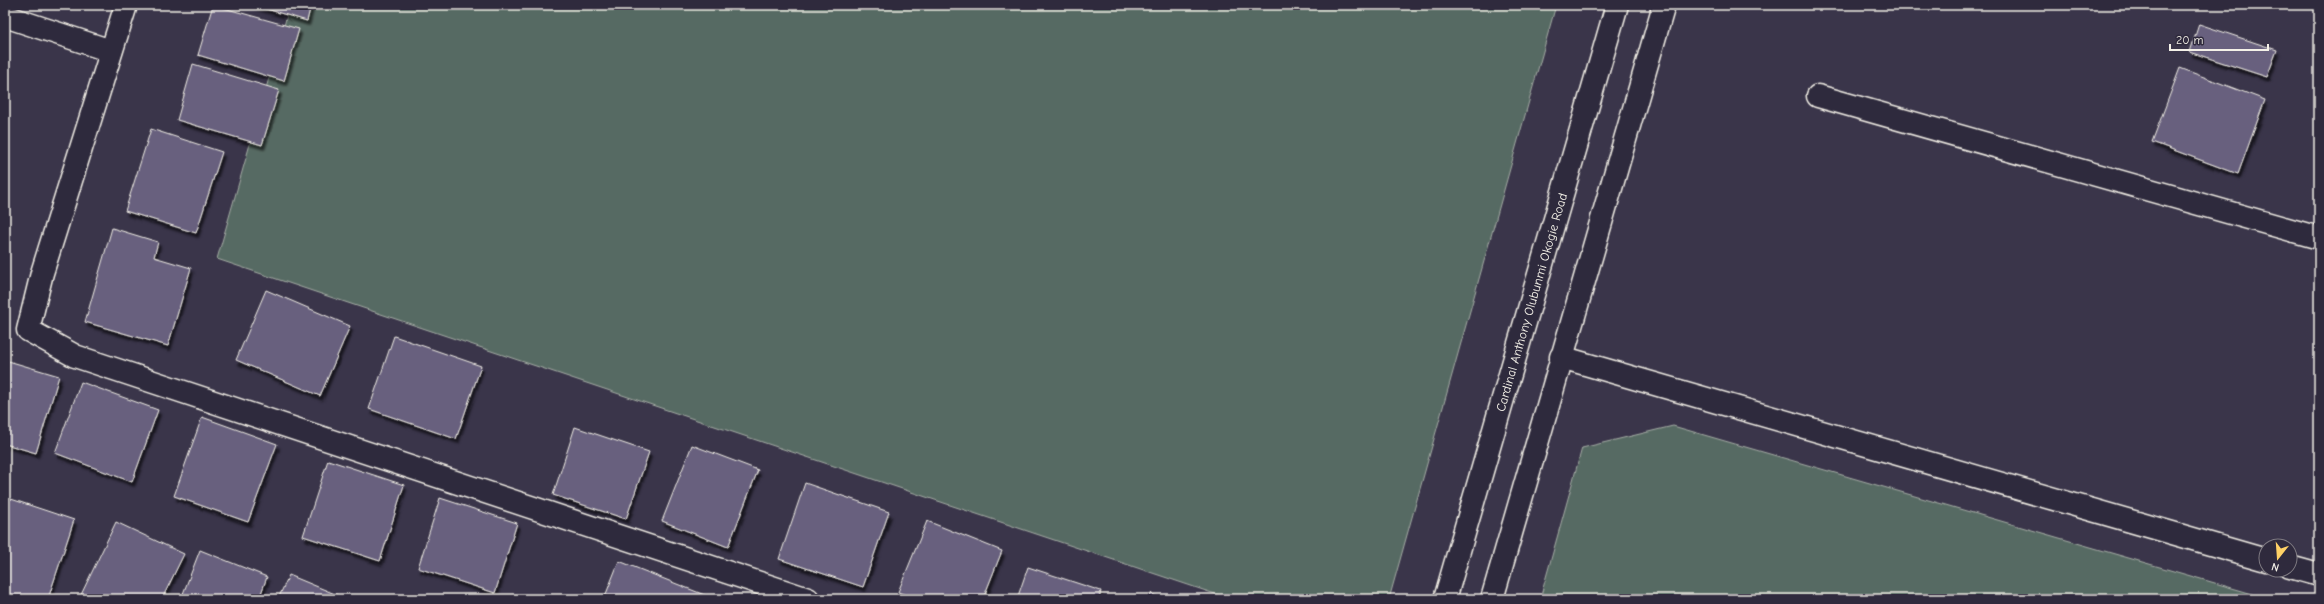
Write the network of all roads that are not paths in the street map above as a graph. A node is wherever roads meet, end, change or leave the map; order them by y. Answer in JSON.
{"nodes":[{"id":1,"x":126,"y":5,"type":"edge"},
{"id":2,"x":1616,"y":5,"type":"edge"},
{"id":3,"x":1664,"y":5,"type":"edge"},
{"id":4,"x":5,"y":16,"type":"edge"},
{"id":5,"x":111,"y":51,"type":"junction"},
{"id":6,"x":1818,"y":96,"type":"dead end"},
{"id":7,"x":2319,"y":238,"type":"edge"},
{"id":8,"x":1560,"y":358,"type":"junction"},
{"id":9,"x":2258,"y":558,"type":"edge"},
{"id":10,"x":2298,"y":569,"type":"edge"},
{"id":11,"x":2319,"y":575,"type":"edge"},
{"id":12,"x":808,"y":599,"type":"edge"},
{"id":13,"x":1445,"y":599,"type":"edge"},
{"id":14,"x":1492,"y":599,"type":"edge"}],
"edges":[{"from":1,"to":5,"type":"street"},
{"from":2,"to":13,"type":"street","name":"Cardinal Anthony Olubunmi Okogie Road"},
{"from":3,"to":8,"type":"street"},
{"from":4,"to":5,"type":"street"},
{"from":5,"to":12,"type":"street"},
{"from":6,"to":7,"type":"street"},
{"from":8,"to":9,"type":"street"},
{"from":8,"to":14,"type":"street"},
{"from":10,"to":11,"type":"street"}]}
